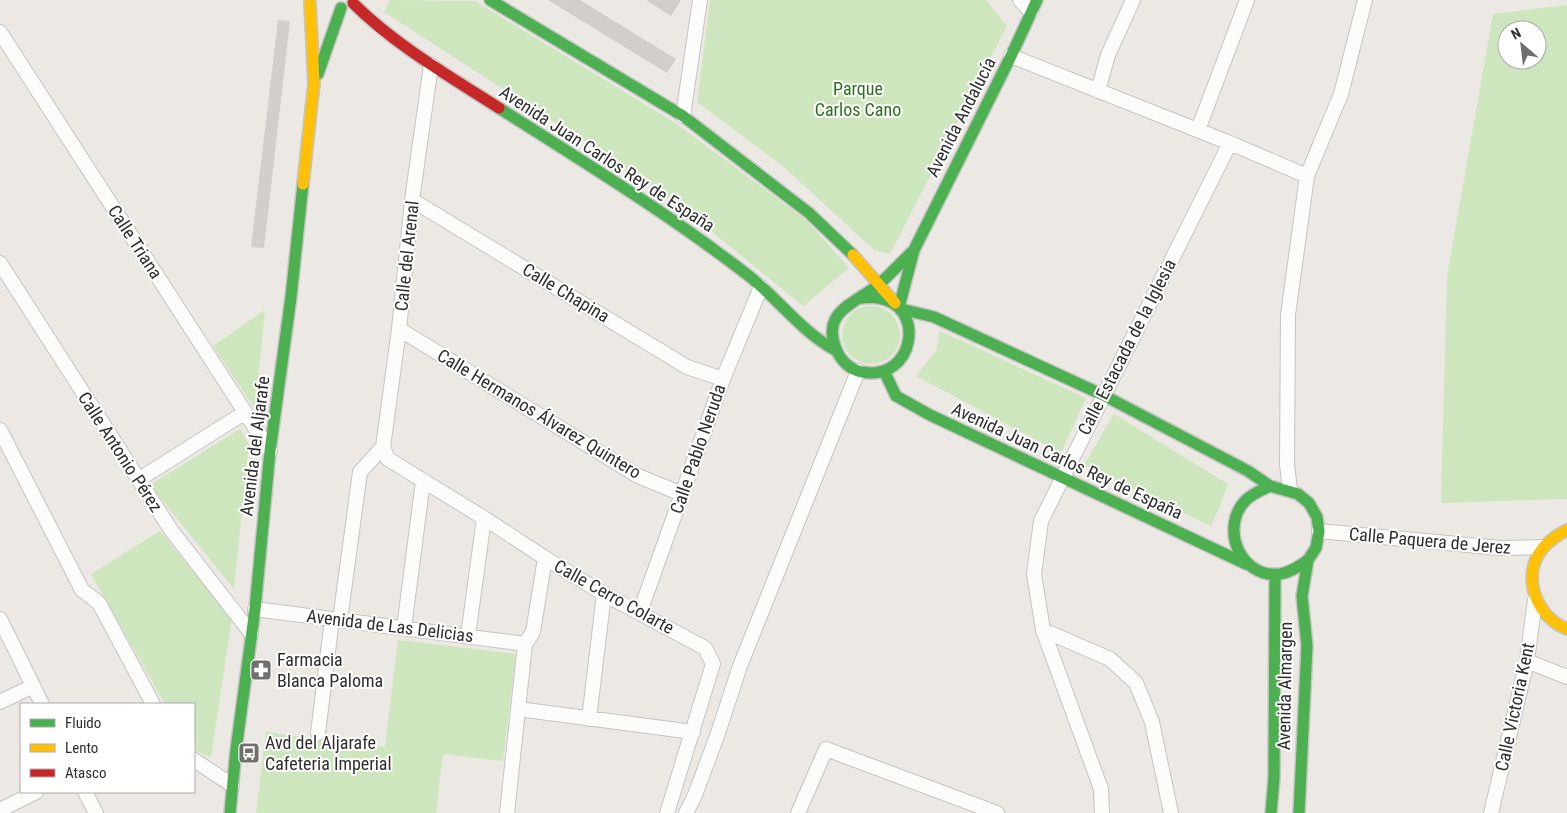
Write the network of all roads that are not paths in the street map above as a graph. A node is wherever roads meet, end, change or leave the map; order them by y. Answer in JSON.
{"nodes":[{"id":1,"x":490,"y":0,"type":"edge"},
{"id":2,"x":700,"y":0,"type":"edge"},
{"id":3,"x":1020,"y":0,"type":"edge"},
{"id":4,"x":1133,"y":0,"type":"edge"},
{"id":5,"x":1247,"y":0,"type":"edge"},
{"id":6,"x":1366,"y":0,"type":"edge"},
{"id":7,"x":355,"y":2,"type":"edge"},
{"id":8,"x":322,"y":6,"type":"edge"},
{"id":9,"x":1034,"y":6,"type":"edge"},
{"id":10,"x":0,"y":32,"type":"edge"},
{"id":11,"x":1011,"y":56,"type":"junction"},
{"id":12,"x":431,"y":65,"type":"junction"},
{"id":13,"x":314,"y":83,"type":"junction"},
{"id":14,"x":1098,"y":90,"type":"junction"},
{"id":15,"x":682,"y":116,"type":"junction"},
{"id":16,"x":1198,"y":130,"type":"junction"},
{"id":17,"x":1230,"y":143,"type":"junction"},
{"id":18,"x":1307,"y":176,"type":"junction"},
{"id":19,"x":412,"y":200,"type":"junction"},
{"id":20,"x":914,"y":250,"type":"junction"},
{"id":21,"x":849,"y":251,"type":"junction"},
{"id":22,"x":0,"y":263,"type":"edge"},
{"id":23,"x":879,"y":284,"type":"junction"},
{"id":24,"x":761,"y":287,"type":"junction"},
{"id":25,"x":859,"y":298,"type":"junction"},
{"id":26,"x":898,"y":306,"type":"junction"},
{"id":27,"x":399,"y":329,"type":"junction"},
{"id":28,"x":835,"y":350,"type":"junction"},
{"id":29,"x":858,"y":371,"type":"junction"},
{"id":30,"x":884,"y":371,"type":"junction"},
{"id":31,"x":723,"y":379,"type":"junction"},
{"id":32,"x":1103,"y":395,"type":"junction"},
{"id":33,"x":244,"y":413,"type":"junction"},
{"id":34,"x":0,"y":430,"type":"edge"},
{"id":35,"x":383,"y":447,"type":"junction"},
{"id":36,"x":270,"y":451,"type":"junction"},
{"id":37,"x":1062,"y":479,"type":"junction"},
{"id":38,"x":138,"y":480,"type":"junction"},
{"id":39,"x":423,"y":481,"type":"junction"},
{"id":40,"x":1270,"y":486,"type":"junction"},
{"id":41,"x":1290,"y":490,"type":"junction"},
{"id":42,"x":682,"y":494,"type":"junction"},
{"id":43,"x":484,"y":518,"type":"junction"},
{"id":44,"x":1567,"y":530,"type":"edge"},
{"id":45,"x":1319,"y":532,"type":"junction"},
{"id":46,"x":1542,"y":547,"type":"junction"},
{"id":47,"x":545,"y":558,"type":"junction"},
{"id":48,"x":1308,"y":560,"type":"junction"},
{"id":49,"x":1249,"y":566,"type":"junction"},
{"id":50,"x":1275,"y":574,"type":"junction"},
{"id":51,"x":604,"y":594,"type":"junction"},
{"id":52,"x":1535,"y":600,"type":"junction"},
{"id":53,"x":255,"y":608,"type":"junction"},
{"id":54,"x":640,"y":612,"type":"junction"},
{"id":55,"x":0,"y":619,"type":"edge"},
{"id":56,"x":336,"y":619,"type":"junction"},
{"id":57,"x":404,"y":628,"type":"junction"},
{"id":58,"x":1567,"y":628,"type":"edge"},
{"id":59,"x":1043,"y":630,"type":"junction"},
{"id":60,"x":251,"y":633,"type":"junction"},
{"id":61,"x":468,"y":636,"type":"junction"},
{"id":62,"x":525,"y":644,"type":"junction"},
{"id":63,"x":1527,"y":661,"type":"junction"},
{"id":64,"x":1567,"y":677,"type":"edge"},
{"id":65,"x":32,"y":686,"type":"junction"},
{"id":66,"x":0,"y":702,"type":"edge"},
{"id":67,"x":41,"y":703,"type":"edge"},
{"id":68,"x":152,"y":703,"type":"edge"},
{"id":69,"x":518,"y":710,"type":"junction"},
{"id":70,"x":589,"y":719,"type":"junction"},
{"id":71,"x":693,"y":732,"type":"junction"},
{"id":72,"x":318,"y":733,"type":"dead end"},
{"id":73,"x":195,"y":761,"type":"edge"},
{"id":74,"x":232,"y":785,"type":"junction"},
{"id":75,"x":34,"y":793,"type":"edge"},
{"id":76,"x":86,"y":793,"type":"edge"},
{"id":77,"x":695,"y":795,"type":"junction"},
{"id":78,"x":0,"y":810,"type":"edge"},
{"id":79,"x":96,"y":813,"type":"edge"},
{"id":80,"x":230,"y":813,"type":"edge"},
{"id":81,"x":507,"y":813,"type":"edge"},
{"id":82,"x":667,"y":813,"type":"edge"},
{"id":83,"x":686,"y":813,"type":"edge"},
{"id":84,"x":695,"y":813,"type":"edge"},
{"id":85,"x":798,"y":813,"type":"edge"},
{"id":86,"x":997,"y":813,"type":"edge"},
{"id":87,"x":1102,"y":813,"type":"edge"},
{"id":88,"x":1171,"y":813,"type":"edge"},
{"id":89,"x":1271,"y":813,"type":"edge"},
{"id":90,"x":1299,"y":813,"type":"edge"},
{"id":91,"x":1491,"y":813,"type":"edge"}],
"edges":[{"from":1,"to":15,"type":"street"},
{"from":2,"to":15,"type":"street"},
{"from":3,"to":9,"type":"street"},
{"from":4,"to":14,"type":"street"},
{"from":5,"to":16,"type":"street"},
{"from":6,"to":18,"type":"street"},
{"from":7,"to":8,"type":"street"},
{"from":7,"to":12,"type":"street","name":"Avenida Juan Carlos Rey de España"},
{"from":8,"to":13,"type":"street","name":"Avenida del Aljarafe"},
{"from":8,"to":13,"type":"street","name":"Avenida del Aljarafe"},
{"from":9,"to":11,"type":"street","name":"Avenida Andalucía"},
{"from":10,"to":33,"type":"street","name":"Calle Triana"},
{"from":11,"to":14,"type":"street"},
{"from":11,"to":20,"type":"street","name":"Avenida Andalucía"},
{"from":12,"to":19,"type":"street","name":"Calle del Arenal"},
{"from":12,"to":24,"type":"street","name":"Avenida Juan Carlos Rey de España"},
{"from":13,"to":36,"type":"street","name":"Avenida del Aljarafe"},
{"from":14,"to":16,"type":"street"},
{"from":15,"to":21,"type":"street"},
{"from":16,"to":17,"type":"street"},
{"from":17,"to":18,"type":"street"},
{"from":17,"to":32,"type":"street","name":"Calle Estacada de la Iglesia"},
{"from":18,"to":41,"type":"street"},
{"from":19,"to":27,"type":"street","name":"Calle del Arenal"},
{"from":19,"to":31,"type":"street","name":"Calle Chapina"},
{"from":20,"to":21,"type":"street"},
{"from":20,"to":23,"type":"street"},
{"from":20,"to":26,"type":"street"},
{"from":21,"to":23,"type":"street"},
{"from":22,"to":38,"type":"street","name":"Calle Antonio Pérez"},
{"from":23,"to":25,"type":"street"},
{"from":23,"to":26,"type":"street"},
{"from":24,"to":28,"type":"street","name":"Avenida Juan Carlos Rey de España"},
{"from":24,"to":31,"type":"street","name":"Calle Pablo Neruda"},
{"from":25,"to":26,"type":"street"},
{"from":25,"to":28,"type":"street"},
{"from":26,"to":30,"type":"street"},
{"from":26,"to":32,"type":"street"},
{"from":27,"to":35,"type":"street","name":"Calle del Arenal"},
{"from":27,"to":42,"type":"street","name":"Calle Hermanos Álvarez Quintero"},
{"from":28,"to":29,"type":"street"},
{"from":29,"to":30,"type":"street"},
{"from":29,"to":77,"type":"street"},
{"from":30,"to":37,"type":"street","name":"Avenida Juan Carlos Rey de España"},
{"from":31,"to":42,"type":"street","name":"Calle Pablo Neruda"},
{"from":32,"to":37,"type":"street","name":"Calle Estacada de la Iglesia"},
{"from":32,"to":40,"type":"street"},
{"from":33,"to":36,"type":"street","name":"Calle Triana"},
{"from":33,"to":38,"type":"street"},
{"from":34,"to":68,"type":"street"},
{"from":35,"to":39,"type":"street","name":"Calle Cerro Colarte"},
{"from":35,"to":56,"type":"street"},
{"from":36,"to":53,"type":"street","name":"Avenida del Aljarafe"},
{"from":37,"to":49,"type":"street","name":"Avenida Juan Carlos Rey de España"},
{"from":37,"to":59,"type":"street","name":"Calle Estacada de la Iglesia"},
{"from":38,"to":60,"type":"street","name":"Calle Antonio Pérez"},
{"from":39,"to":43,"type":"street","name":"Calle Cerro Colarte"},
{"from":39,"to":57,"type":"street"},
{"from":40,"to":41,"type":"street"},
{"from":40,"to":49,"type":"street"},
{"from":41,"to":45,"type":"street"},
{"from":42,"to":54,"type":"street","name":"Calle Pablo Neruda"},
{"from":43,"to":47,"type":"street","name":"Calle Cerro Colarte"},
{"from":43,"to":61,"type":"street"},
{"from":44,"to":46,"type":"street"},
{"from":45,"to":46,"type":"street","name":"Calle Paquera de Jerez"},
{"from":45,"to":48,"type":"street"},
{"from":46,"to":52,"type":"street"},
{"from":47,"to":51,"type":"street","name":"Calle Cerro Colarte"},
{"from":47,"to":62,"type":"street"},
{"from":48,"to":50,"type":"street"},
{"from":48,"to":90,"type":"street","name":"Avenida Almargen"},
{"from":49,"to":50,"type":"street"},
{"from":50,"to":89,"type":"street","name":"Avenida Almargen"},
{"from":51,"to":54,"type":"street","name":"Calle Cerro Colarte"},
{"from":51,"to":70,"type":"street"},
{"from":52,"to":58,"type":"street"},
{"from":52,"to":63,"type":"street","name":"Calle Victoria Kent"},
{"from":53,"to":56,"type":"street","name":"Avenida de Las Delicias"},
{"from":53,"to":60,"type":"street","name":"Avenida del Aljarafe"},
{"from":54,"to":71,"type":"street","name":"Calle Cerro Colarte"},
{"from":55,"to":65,"type":"street"},
{"from":56,"to":57,"type":"street","name":"Avenida de Las Delicias"},
{"from":56,"to":72,"type":"street"},
{"from":57,"to":61,"type":"street","name":"Avenida de Las Delicias"},
{"from":59,"to":87,"type":"street","name":"Calle Estacada de la Iglesia"},
{"from":59,"to":88,"type":"street"},
{"from":60,"to":74,"type":"street","name":"Avenida del Aljarafe"},
{"from":61,"to":62,"type":"street","name":"Avenida de Las Delicias"},
{"from":62,"to":69,"type":"street"},
{"from":63,"to":64,"type":"street"},
{"from":63,"to":91,"type":"street","name":"Calle Victoria Kent"},
{"from":65,"to":66,"type":"street"},
{"from":65,"to":67,"type":"street"},
{"from":69,"to":70,"type":"street"},
{"from":69,"to":81,"type":"street"},
{"from":70,"to":71,"type":"street"},
{"from":71,"to":82,"type":"street","name":"Calle Cerro Colarte"},
{"from":73,"to":74,"type":"street"},
{"from":74,"to":80,"type":"street","name":"Avenida del Aljarafe"},
{"from":75,"to":78,"type":"street"},
{"from":76,"to":79,"type":"street"},
{"from":77,"to":83,"type":"street"},
{"from":77,"to":84,"type":"street"},
{"from":85,"to":86,"type":"street"}]}
